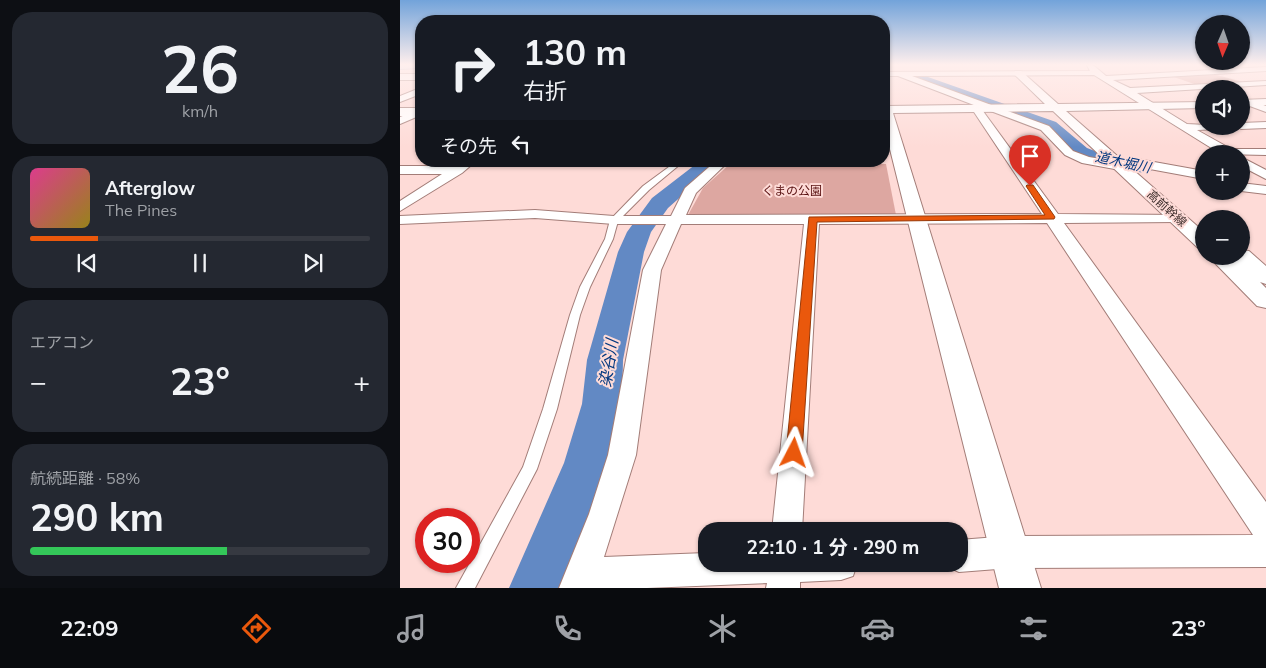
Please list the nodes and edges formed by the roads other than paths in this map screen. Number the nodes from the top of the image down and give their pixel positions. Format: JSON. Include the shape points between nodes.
{"nodes":[{"id":1,"x":414,"y":92,"type":"edge"},
{"id":2,"x":947,"y":92,"type":"edge"},
{"id":3,"x":967,"y":92,"type":"edge"},
{"id":4,"x":1045,"y":92,"type":"edge"},
{"id":5,"x":1131,"y":92,"type":"edge"},
{"id":6,"x":400,"y":99,"type":"edge"},
{"id":7,"x":1266,"y":102,"type":"edge"},
{"id":8,"x":1250,"y":103,"type":"edge"},
{"id":9,"x":1250,"y":104,"type":"edge"},
{"id":10,"x":1195,"y":105,"type":"edge"},
{"id":11,"x":1151,"y":106,"type":"junction"},
{"id":12,"x":1062,"y":108,"type":"junction"},
{"id":13,"x":990,"y":109,"type":"junction"},
{"id":14,"x":1012,"y":109,"type":"junction"},
{"id":15,"x":1266,"y":109,"type":"edge"},
{"id":16,"x":400,"y":112,"type":"edge"},
{"id":17,"x":415,"y":112,"type":"edge"},
{"id":18,"x":415,"y":115,"type":"edge"},
{"id":19,"x":890,"y":115,"type":"edge"},
{"id":20,"x":400,"y":121,"type":"edge"},
{"id":21,"x":1266,"y":125,"type":"edge"},
{"id":22,"x":1250,"y":126,"type":"edge"},
{"id":23,"x":1184,"y":127,"type":"junction"},
{"id":24,"x":1195,"y":127,"type":"edge"},
{"id":25,"x":890,"y":129,"type":"edge"},
{"id":26,"x":1215,"y":145,"type":"edge"},
{"id":27,"x":1250,"y":152,"type":"edge"},
{"id":28,"x":1266,"y":152,"type":"edge"},
{"id":29,"x":1126,"y":164,"type":"junction"},
{"id":30,"x":1250,"y":166,"type":"edge"},
{"id":31,"x":462,"y":167,"type":"edge"},
{"id":32,"x":673,"y":167,"type":"edge"},
{"id":33,"x":716,"y":167,"type":"edge"},
{"id":34,"x":400,"y":170,"type":"edge"},
{"id":35,"x":458,"y":170,"type":"junction"},
{"id":36,"x":1144,"y":172,"type":"junction"},
{"id":37,"x":1195,"y":174,"type":"edge"},
{"id":38,"x":1266,"y":175,"type":"edge"},
{"id":39,"x":1195,"y":180,"type":"edge"},
{"id":40,"x":1250,"y":180,"type":"edge"},
{"id":41,"x":1266,"y":181,"type":"edge"},
{"id":42,"x":1250,"y":188,"type":"edge"},
{"id":43,"x":1266,"y":190,"type":"edge"},
{"id":44,"x":400,"y":207,"type":"edge"},
{"id":45,"x":1195,"y":216,"type":"edge"},
{"id":46,"x":1051,"y":217,"type":"junction"},
{"id":47,"x":916,"y":218,"type":"junction"},
{"id":48,"x":1177,"y":218,"type":"junction"},
{"id":49,"x":812,"y":219,"type":"junction"},
{"id":50,"x":400,"y":220,"type":"edge"},
{"id":51,"x":616,"y":220,"type":"junction"},
{"id":52,"x":672,"y":220,"type":"junction"},
{"id":53,"x":1195,"y":235,"type":"edge"},
{"id":54,"x":1250,"y":264,"type":"edge"},
{"id":55,"x":1228,"y":265,"type":"edge"},
{"id":56,"x":1265,"y":276,"type":"edge"},
{"id":57,"x":1266,"y":300,"type":"edge"},
{"id":58,"x":789,"y":522,"type":"edge"},
{"id":59,"x":1266,"y":528,"type":"edge"},
{"id":60,"x":1266,"y":550,"type":"edge"},
{"id":61,"x":1010,"y":552,"type":"junction"},
{"id":62,"x":968,"y":555,"type":"edge"},
{"id":63,"x":784,"y":573,"type":"edge"},
{"id":64,"x":579,"y":581,"type":"edge"},
{"id":65,"x":465,"y":588,"type":"edge"},
{"id":66,"x":1020,"y":588,"type":"edge"}],
"edges":[{"from":1,"to":6,"type":"street"},
{"from":2,"to":13,"type":"street"},
{"from":3,"to":14,"type":"street"},
{"from":4,"to":12,"type":"street","name":"高前幹線"},
{"from":5,"to":11,"type":"street"},
{"from":7,"to":8,"type":"street"},
{"from":9,"to":15,"type":"street"},
{"from":10,"to":11,"type":"street"},
{"from":11,"to":12,"type":"street"},
{"from":11,"to":23,"type":"street"},
{"from":12,"to":14,"type":"street"},
{"from":12,"to":29,"type":"street","name":"高前幹線"},
{"from":13,"to":14,"type":"street"},
{"from":13,"to":19,"type":"street"},
{"from":13,"to":29,"type":"street","via":[[1045,128],[1069,154],[1086,160]]},
{"from":13,"to":46,"type":"street"},
{"from":16,"to":17,"type":"street"},
{"from":18,"to":20,"type":"street"},
{"from":21,"to":22,"type":"street"},
{"from":23,"to":24,"type":"street"},
{"from":23,"to":26,"type":"street"},
{"from":25,"to":47,"type":"street"},
{"from":27,"to":28,"type":"street"},
{"from":29,"to":36,"type":"street","name":"高前幹線"},
{"from":29,"to":37,"type":"street"},
{"from":29,"to":48,"type":"street","name":"高前幹線"},
{"from":30,"to":38,"type":"street"},
{"from":31,"to":35,"type":"street"},
{"from":32,"to":51,"type":"lane","via":[[646,188]]},
{"from":33,"to":52,"type":"street","via":[[690,191]]},
{"from":34,"to":35,"type":"street"},
{"from":35,"to":44,"type":"street"},
{"from":36,"to":39,"type":"street"},
{"from":36,"to":45,"type":"street","name":"高前幹線"},
{"from":40,"to":41,"type":"street"},
{"from":42,"to":43,"type":"street"},
{"from":46,"to":47,"type":"street"},
{"from":46,"to":48,"type":"street"},
{"from":46,"to":59,"type":"street"},
{"from":47,"to":49,"type":"street"},
{"from":47,"to":61,"type":"street"},
{"from":48,"to":53,"type":"street","name":"高前幹線"},
{"from":49,"to":52,"type":"street"},
{"from":49,"to":58,"type":"street"},
{"from":50,"to":51,"type":"street","via":[[535,214]]},
{"from":51,"to":52,"type":"street"},
{"from":51,"to":65,"type":"lane","via":[[575,315],[530,469]]},
{"from":52,"to":64,"type":"street","via":[[652,270],[622,455]]},
{"from":54,"to":56,"type":"street"},
{"from":55,"to":57,"type":"street"},
{"from":60,"to":61,"type":"street"},
{"from":61,"to":62,"type":"street"},
{"from":61,"to":66,"type":"street"},
{"from":63,"to":64,"type":"street"}]}
